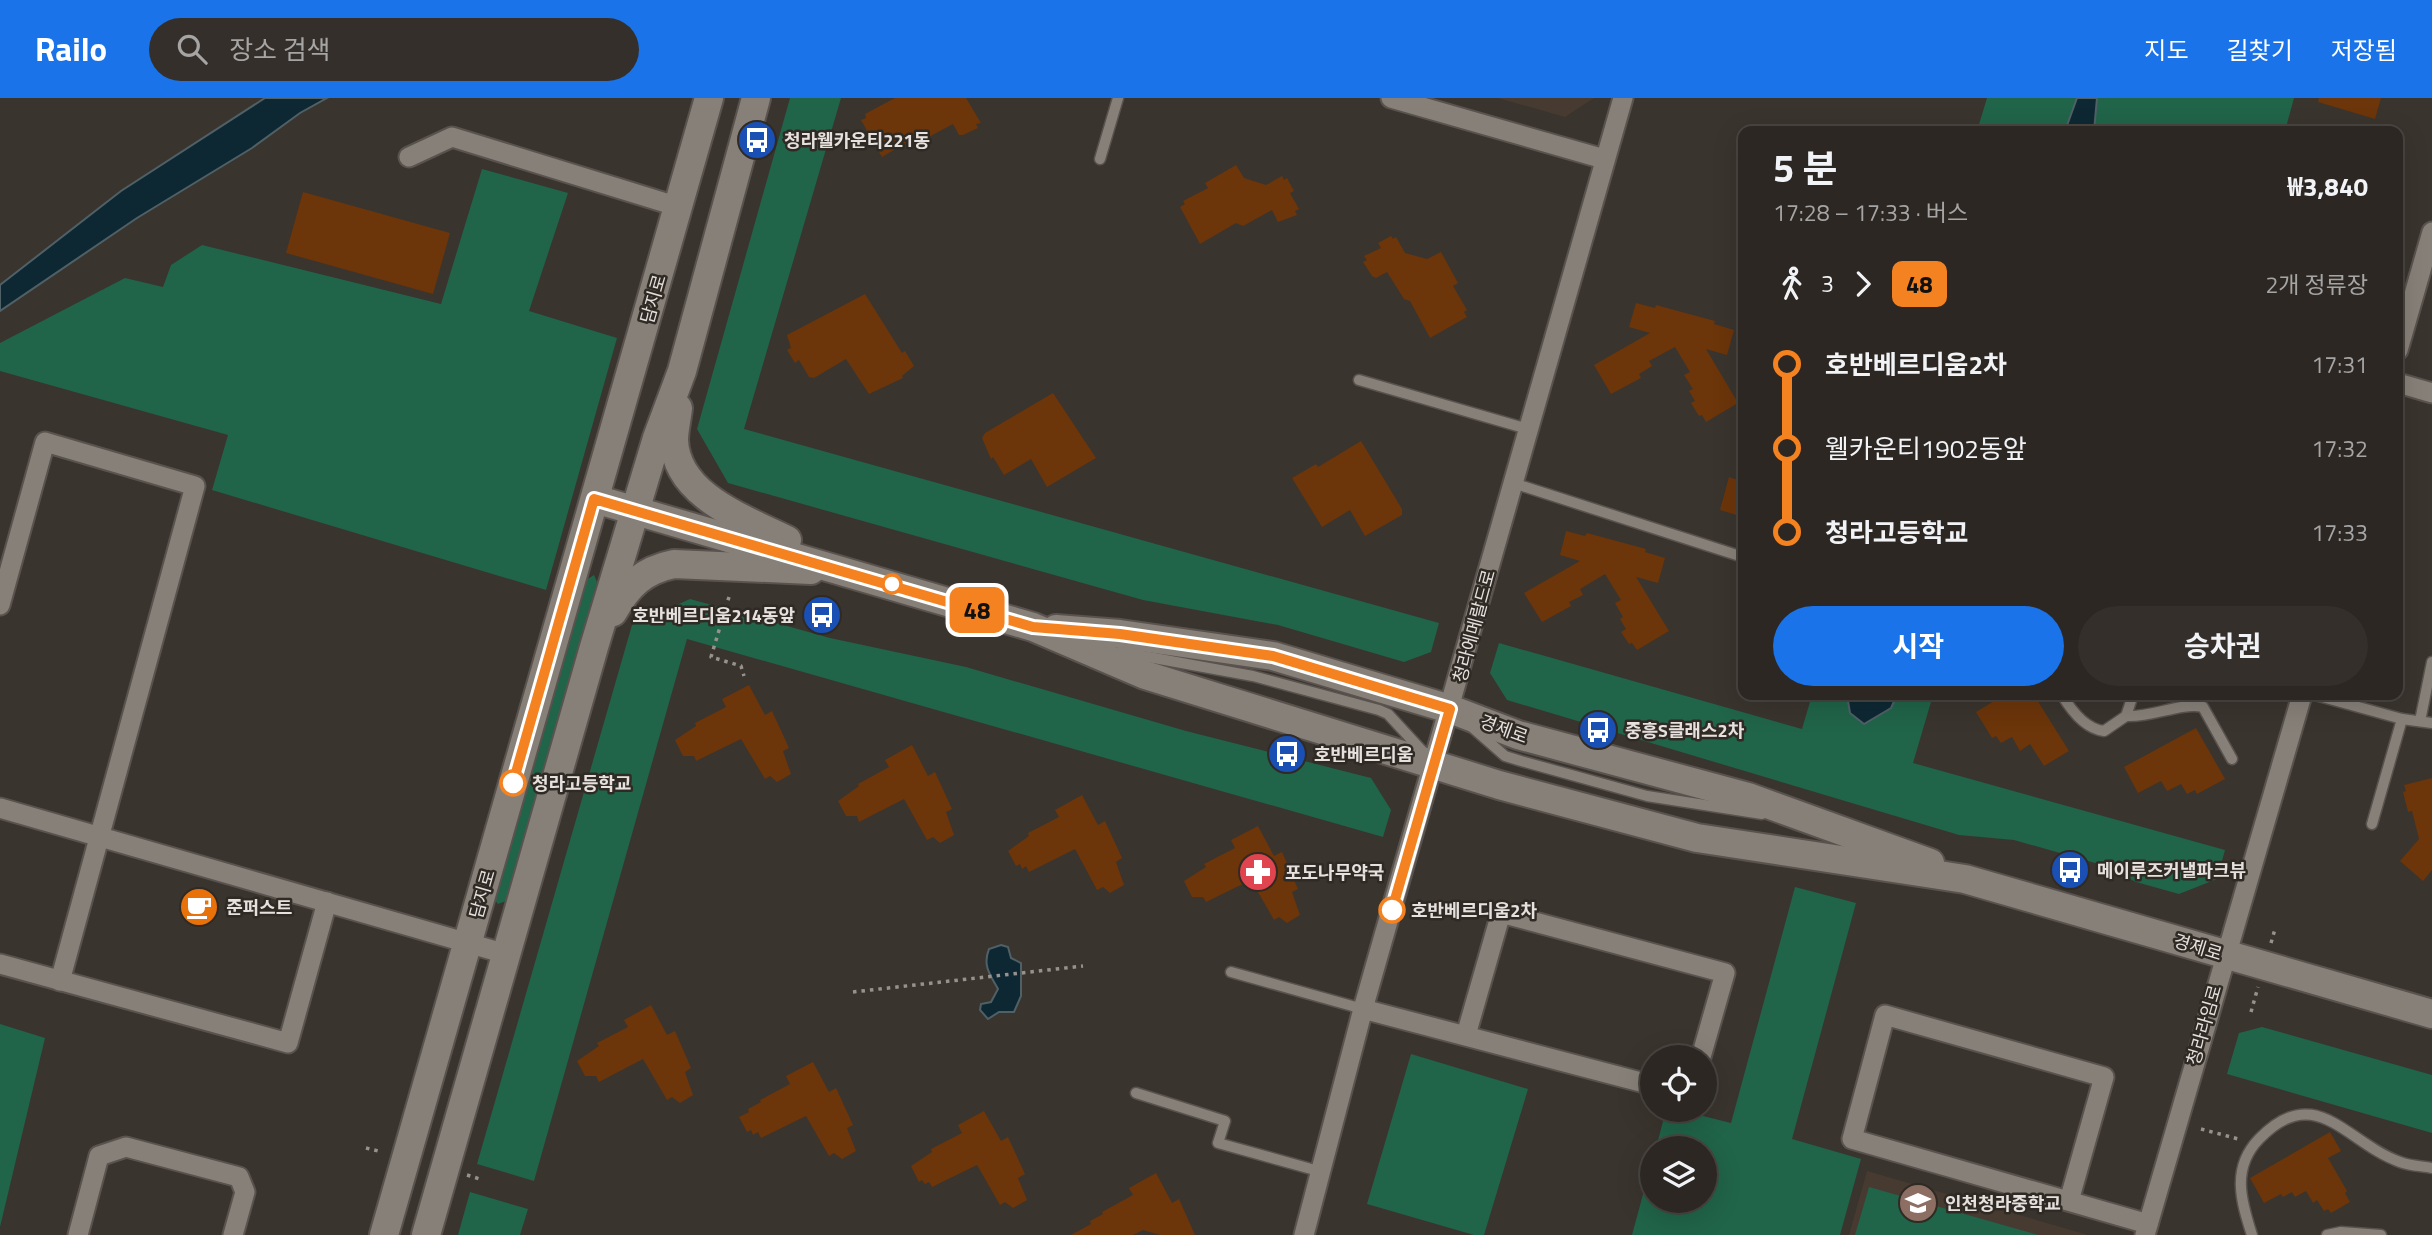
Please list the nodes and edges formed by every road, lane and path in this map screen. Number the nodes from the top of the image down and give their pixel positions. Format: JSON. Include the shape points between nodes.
{"nodes":[{"id":1,"x":709,"y":98,"type":"edge"},
{"id":2,"x":756,"y":98,"type":"edge"},
{"id":3,"x":1118,"y":98,"type":"edge"},
{"id":4,"x":1391,"y":98,"type":"edge"},
{"id":5,"x":1623,"y":98,"type":"edge"},
{"id":6,"x":1433,"y":104,"type":"edge"},
{"id":7,"x":409,"y":157,"type":"dead end"},
{"id":8,"x":1101,"y":159,"type":"dead end"},
{"id":9,"x":1604,"y":159,"type":"junction"},
{"id":10,"x":679,"y":207,"type":"junction"},
{"id":11,"x":2432,"y":232,"type":"edge"},
{"id":12,"x":2403,"y":333,"type":"edge"},
{"id":13,"x":682,"y":371,"type":"junction"},
{"id":14,"x":1359,"y":380,"type":"dead end"},
{"id":15,"x":2403,"y":384,"type":"edge"},
{"id":16,"x":2432,"y":393,"type":"edge"},
{"id":17,"x":1528,"y":429,"type":"junction"},
{"id":18,"x":1513,"y":483,"type":"junction"},
{"id":19,"x":594,"y":499,"type":"junction"},
{"id":20,"x":637,"y":510,"type":"junction"},
{"id":21,"x":1738,"y":555,"type":"edge"},
{"id":22,"x":849,"y":570,"type":"junction"},
{"id":23,"x":729,"y":597,"type":"dead end"},
{"id":24,"x":0,"y":605,"type":"edge"},
{"id":25,"x":1033,"y":627,"type":"junction"},
{"id":26,"x":594,"y":647,"type":"junction"},
{"id":27,"x":2432,"y":662,"type":"edge"},
{"id":28,"x":744,"y":676,"type":"dead end"},
{"id":29,"x":2066,"y":700,"type":"edge"},
{"id":30,"x":2131,"y":700,"type":"edge"},
{"id":31,"x":2300,"y":700,"type":"edge"},
{"id":32,"x":2333,"y":700,"type":"edge"},
{"id":33,"x":1450,"y":709,"type":"junction"},
{"id":34,"x":2126,"y":716,"type":"junction"},
{"id":35,"x":2402,"y":719,"type":"junction"},
{"id":36,"x":2420,"y":721,"type":"junction"},
{"id":37,"x":2432,"y":723,"type":"edge"},
{"id":38,"x":2232,"y":760,"type":"dead end"},
{"id":39,"x":1435,"y":764,"type":"junction"},
{"id":40,"x":0,"y":808,"type":"edge"},
{"id":41,"x":2372,"y":824,"type":"dead end"},
{"id":42,"x":98,"y":836,"type":"junction"},
{"id":43,"x":1965,"y":879,"type":"junction"},
{"id":44,"x":327,"y":902,"type":"junction"},
{"id":45,"x":468,"y":943,"type":"junction"},
{"id":46,"x":506,"y":954,"type":"junction"},
{"id":47,"x":2224,"y":955,"type":"junction"},
{"id":48,"x":0,"y":964,"type":"edge"},
{"id":49,"x":1083,"y":965,"type":"dead end"},
{"id":50,"x":1231,"y":972,"type":"dead end"},
{"id":51,"x":60,"y":981,"type":"junction"},
{"id":52,"x":853,"y":992,"type":"dead end"},
{"id":53,"x":1363,"y":1009,"type":"junction"},
{"id":54,"x":2432,"y":1014,"type":"edge"},
{"id":55,"x":1466,"y":1035,"type":"junction"},
{"id":56,"x":1704,"y":1045,"type":"edge"},
{"id":57,"x":1640,"y":1082,"type":"edge"},
{"id":58,"x":1136,"y":1093,"type":"dead end"},
{"id":59,"x":2201,"y":1129,"type":"dead end"},
{"id":60,"x":2254,"y":1144,"type":"junction"},
{"id":61,"x":366,"y":1148,"type":"dead end"},
{"id":62,"x":382,"y":1152,"type":"dead end"},
{"id":63,"x":2432,"y":1168,"type":"edge"},
{"id":64,"x":1322,"y":1172,"type":"junction"},
{"id":65,"x":467,"y":1175,"type":"dead end"},
{"id":66,"x":483,"y":1180,"type":"dead end"},
{"id":67,"x":2069,"y":1201,"type":"junction"},
{"id":68,"x":2146,"y":1229,"type":"edge"},
{"id":69,"x":78,"y":1235,"type":"edge"},
{"id":70,"x":233,"y":1235,"type":"edge"},
{"id":71,"x":384,"y":1235,"type":"edge"},
{"id":72,"x":426,"y":1235,"type":"edge"},
{"id":73,"x":1304,"y":1235,"type":"edge"},
{"id":74,"x":2252,"y":1235,"type":"edge"},
{"id":75,"x":2327,"y":1235,"type":"edge"},
{"id":76,"x":2381,"y":1235,"type":"edge"}],
"edges":[{"from":1,"to":10,"type":"main road","name":"담지로"},
{"from":2,"to":13,"type":"main road"},
{"from":3,"to":8,"type":"lane"},
{"from":4,"to":6,"type":"street"},
{"from":5,"to":9,"type":"street","name":"청라에메랄드로"},
{"from":6,"to":9,"type":"street"},
{"from":7,"to":10,"type":"street","via":[[453,137]]},
{"from":9,"to":17,"type":"street","name":"청라에메랄드로"},
{"from":10,"to":19,"type":"main road","name":"담지로"},
{"from":11,"to":12,"type":"street"},
{"from":13,"to":20,"type":"main road"},
{"from":13,"to":22,"type":"main road","via":[[674,440],[679,461],[695,487],[747,520]]},
{"from":14,"to":17,"type":"lane"},
{"from":15,"to":16,"type":"street"},
{"from":17,"to":18,"type":"street","name":"청라에메랄드로"},
{"from":18,"to":21,"type":"lane"},
{"from":18,"to":33,"type":"street","name":"청라에메랄드로"},
{"from":19,"to":20,"type":"main road","name":"경제로"},
{"from":19,"to":45,"type":"main road","name":"담지로"},
{"from":20,"to":22,"type":"main road","name":"경제로"},
{"from":20,"to":26,"type":"main road"},
{"from":22,"to":25,"type":"main road","name":"경제로"},
{"from":22,"to":26,"type":"main road","via":[[674,564],[654,568],[629,585]]},
{"from":23,"to":28,"type":"path","via":[[710,657],[741,666]]},
{"from":24,"to":42,"type":"street","via":[[45,442],[195,486]]},
{"from":25,"to":33,"type":"main road","name":"경제로","via":[[1273,656]]},
{"from":25,"to":39,"type":"main road","name":"경제로","via":[[1145,675]]},
{"from":26,"to":46,"type":"main road"},
{"from":27,"to":36,"type":"lane"},
{"from":29,"to":34,"type":"lane","via":[[2095,730],[2104,732]]},
{"from":30,"to":34,"type":"lane"},
{"from":31,"to":47,"type":"street","name":"청라라임로"},
{"from":32,"to":35,"type":"lane"},
{"from":33,"to":39,"type":"street","name":"청라에메랄드로"},
{"from":33,"to":43,"type":"main road","name":"경제로","via":[[1518,735],[1748,797],[1902,851]]},
{"from":34,"to":38,"type":"lane","via":[[2145,717],[2193,705],[2203,708]]},
{"from":35,"to":36,"type":"lane"},
{"from":35,"to":41,"type":"lane"},
{"from":36,"to":37,"type":"lane"},
{"from":39,"to":43,"type":"main road","name":"경제로","via":[[1697,838]]},
{"from":39,"to":53,"type":"street","name":"청라에메랄드로"},
{"from":40,"to":42,"type":"street"},
{"from":42,"to":44,"type":"street"},
{"from":42,"to":51,"type":"street"},
{"from":43,"to":47,"type":"main road","name":"경제로"},
{"from":44,"to":45,"type":"street"},
{"from":44,"to":51,"type":"street","via":[[288,1043]]},
{"from":45,"to":46,"type":"street"},
{"from":45,"to":71,"type":"main road","name":"담지로"},
{"from":46,"to":72,"type":"main road"},
{"from":47,"to":54,"type":"main road","name":"경제로"},
{"from":47,"to":68,"type":"street","name":"청라라임로"},
{"from":48,"to":51,"type":"street"},
{"from":49,"to":52,"type":"path"},
{"from":50,"to":53,"type":"lane"},
{"from":53,"to":55,"type":"street"},
{"from":53,"to":64,"type":"street","name":"청라에메랄드로"},
{"from":55,"to":56,"type":"street","via":[[1501,913],[1725,973]]},
{"from":55,"to":57,"type":"street"},
{"from":58,"to":64,"type":"lane","via":[[1225,1121],[1218,1143]]},
{"from":59,"to":60,"type":"path"},
{"from":60,"to":63,"type":"lane","via":[[2268,1129],[2291,1116],[2312,1114],[2328,1118],[2400,1163]]},
{"from":60,"to":74,"type":"lane","via":[[2239,1176]]},
{"from":61,"to":62,"type":"path"},
{"from":64,"to":73,"type":"street","name":"청라에메랄드로"},
{"from":65,"to":66,"type":"path"},
{"from":67,"to":67,"type":"street","via":[[1852,1139],[1885,1016],[2104,1077]]},
{"from":67,"to":68,"type":"street"},
{"from":69,"to":70,"type":"street","via":[[99,1156],[126,1147],[239,1177],[245,1192]]},
{"from":75,"to":76,"type":"lane"}]}
